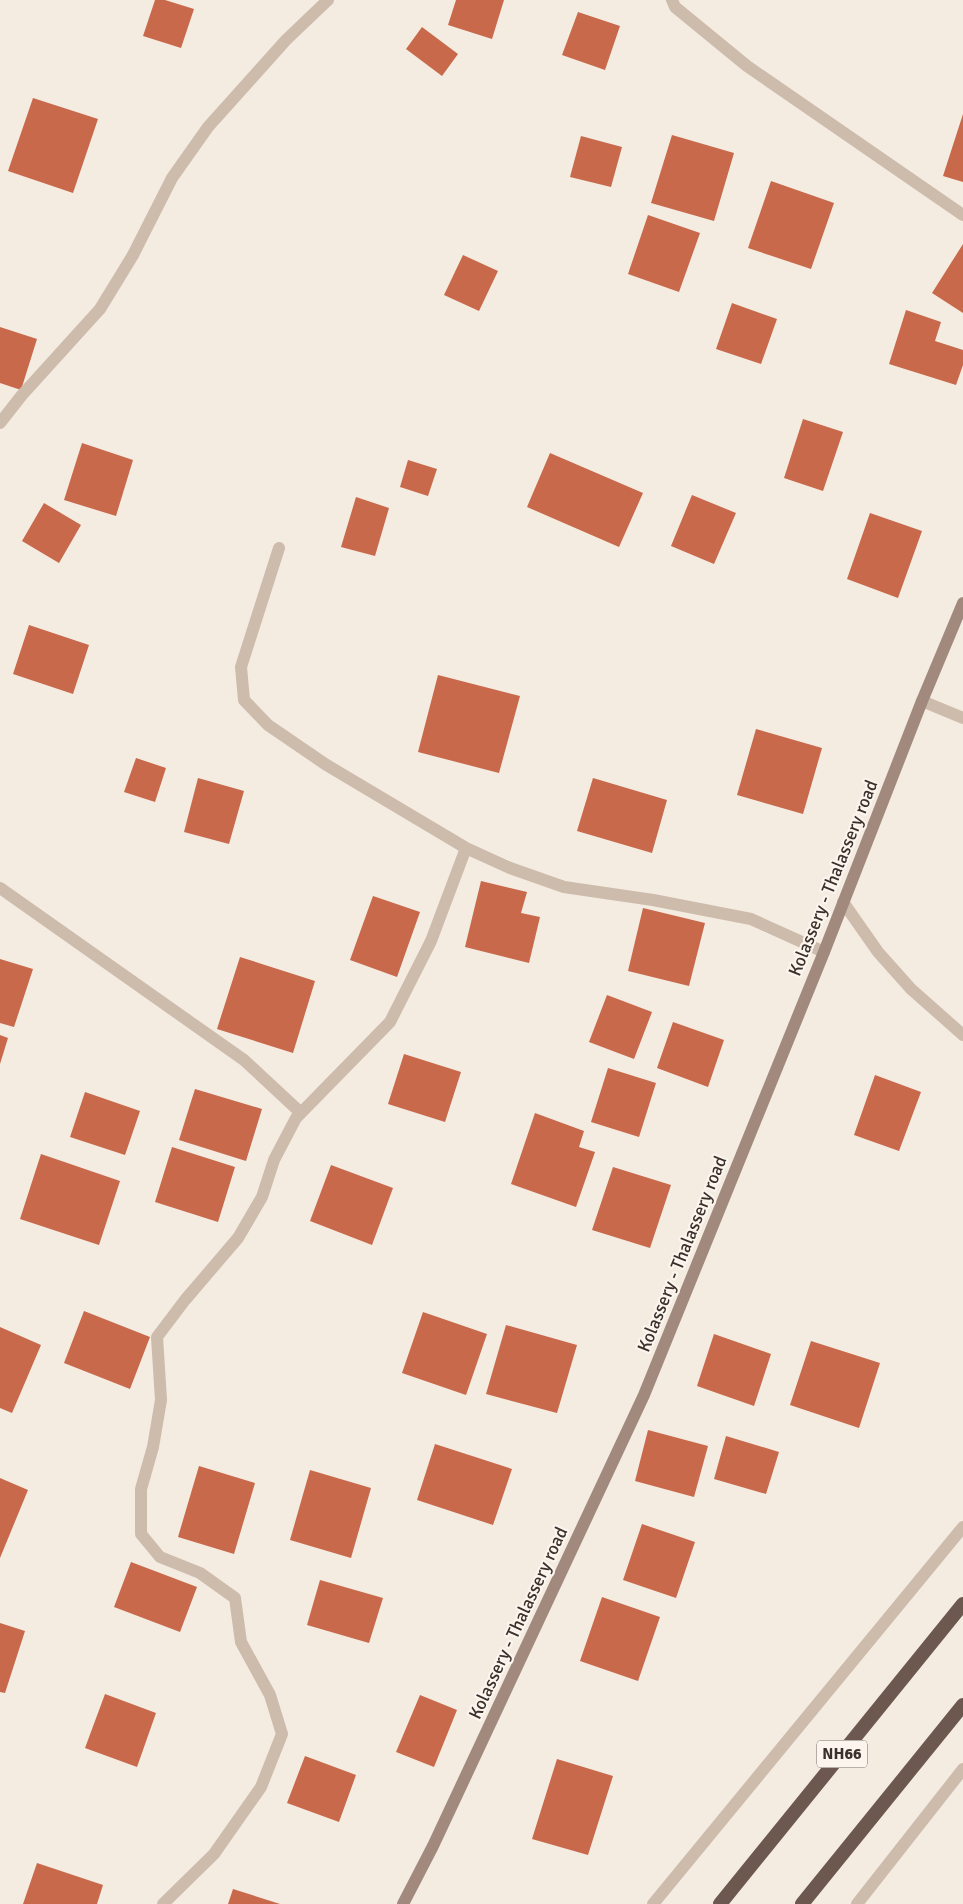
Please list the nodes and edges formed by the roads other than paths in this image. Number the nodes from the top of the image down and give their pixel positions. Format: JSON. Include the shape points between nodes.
{"nodes":[{"id":1,"x":328,"y":0,"type":"edge"},
{"id":2,"x":672,"y":0,"type":"edge"},
{"id":3,"x":963,"y":215,"type":"edge"},
{"id":4,"x":0,"y":423,"type":"edge"},
{"id":5,"x":280,"y":548,"type":"dead end"},
{"id":6,"x":963,"y":603,"type":"edge"},
{"id":7,"x":922,"y":701,"type":"junction"},
{"id":8,"x":963,"y":718,"type":"edge"},
{"id":9,"x":466,"y":848,"type":"junction"},
{"id":10,"x":0,"y":888,"type":"edge"},
{"id":11,"x":843,"y":902,"type":"junction"},
{"id":12,"x":824,"y":952,"type":"junction"},
{"id":13,"x":963,"y":1035,"type":"edge"},
{"id":14,"x":301,"y":1113,"type":"junction"},
{"id":15,"x":963,"y":1527,"type":"edge"},
{"id":16,"x":963,"y":1604,"type":"edge"},
{"id":17,"x":963,"y":1705,"type":"edge"},
{"id":18,"x":963,"y":1769,"type":"edge"},
{"id":19,"x":163,"y":1904,"type":"edge"},
{"id":20,"x":403,"y":1904,"type":"edge"},
{"id":21,"x":654,"y":1904,"type":"edge"},
{"id":22,"x":720,"y":1904,"type":"edge"},
{"id":23,"x":802,"y":1904,"type":"edge"},
{"id":24,"x":857,"y":1904,"type":"edge"}],
"edges":[{"from":1,"to":4,"type":"street","via":[[286,40],[208,127],[172,178],[100,309]]},
{"from":2,"to":3,"type":"street","via":[[675,7],[747,66]]},
{"from":5,"to":9,"type":"street","via":[[241,667],[244,700],[268,725],[325,764]]},
{"from":6,"to":7,"type":"main road","name":"Kolassery - Thalassery road"},
{"from":7,"to":8,"type":"street"},
{"from":7,"to":11,"type":"main road","name":"Kolassery - Thalassery road"},
{"from":9,"to":12,"type":"street","via":[[564,887],[751,919]]},
{"from":9,"to":14,"type":"street","via":[[431,941],[390,1022]]},
{"from":10,"to":14,"type":"street","via":[[244,1060]]},
{"from":11,"to":12,"type":"main road","name":"Kolassery - Thalassery road"},
{"from":11,"to":13,"type":"street","via":[[878,952],[911,989]]},
{"from":12,"to":20,"type":"main road","name":"Kolassery - Thalassery road","via":[[644,1395]]},
{"from":14,"to":19,"type":"street","via":[[274,1160],[262,1197],[238,1238],[157,1337],[161,1400],[141,1489],[141,1534],[160,1557],[200,1573],[235,1598],[240,1642],[270,1695],[282,1734],[261,1787],[214,1854]]},
{"from":15,"to":21,"type":"street"},
{"from":16,"to":22,"type":"highway","number":"NH66"},
{"from":17,"to":23,"type":"highway"},
{"from":18,"to":24,"type":"street"}]}
